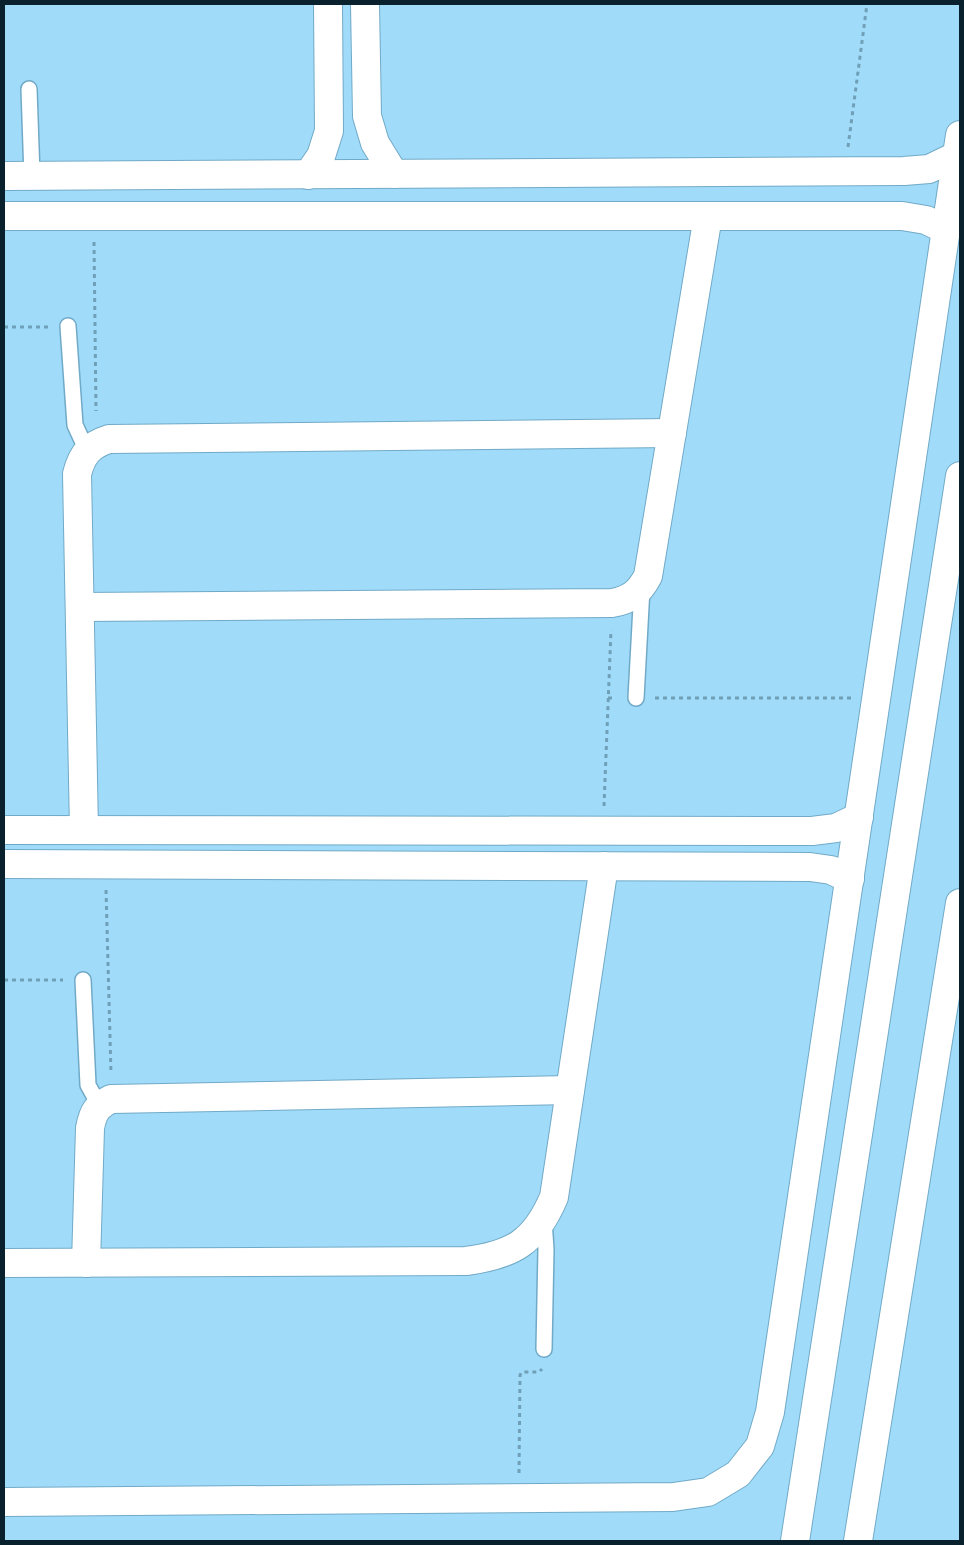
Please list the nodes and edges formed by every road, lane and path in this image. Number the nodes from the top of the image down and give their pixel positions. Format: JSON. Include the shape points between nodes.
{"nodes":[{"id":1,"x":328,"y":4,"type":"edge"},
{"id":2,"x":365,"y":4,"type":"edge"},
{"id":3,"x":867,"y":4,"type":"edge"},
{"id":4,"x":29,"y":89,"type":"dead end"},
{"id":5,"x":959,"y":145,"type":"edge"},
{"id":6,"x":844,"y":172,"type":"junction"},
{"id":7,"x":394,"y":174,"type":"junction"},
{"id":8,"x":308,"y":175,"type":"junction"},
{"id":9,"x":4,"y":176,"type":"edge"},
{"id":10,"x":32,"y":176,"type":"junction"},
{"id":11,"x":4,"y":216,"type":"edge"},
{"id":12,"x":94,"y":216,"type":"junction"},
{"id":13,"x":708,"y":216,"type":"junction"},
{"id":14,"x":947,"y":230,"type":"junction"},
{"id":15,"x":68,"y":326,"type":"dead end"},
{"id":16,"x":672,"y":433,"type":"junction"},
{"id":17,"x":92,"y":447,"type":"junction"},
{"id":18,"x":960,"y":476,"type":"edge"},
{"id":19,"x":642,"y":588,"type":"junction"},
{"id":20,"x":612,"y":603,"type":"junction"},
{"id":21,"x":80,"y":608,"type":"junction"},
{"id":22,"x":608,"y":698,"type":"junction"},
{"id":23,"x":636,"y":698,"type":"junction"},
{"id":24,"x":877,"y":698,"type":"junction"},
{"id":25,"x":859,"y":817,"type":"junction"},
{"id":26,"x":4,"y":830,"type":"edge"},
{"id":27,"x":84,"y":830,"type":"junction"},
{"id":28,"x":603,"y":831,"type":"junction"},
{"id":29,"x":4,"y":864,"type":"edge"},
{"id":30,"x":106,"y":865,"type":"junction"},
{"id":31,"x":604,"y":866,"type":"junction"},
{"id":32,"x":850,"y":879,"type":"junction"},
{"id":33,"x":960,"y":903,"type":"edge"},
{"id":34,"x":4,"y":980,"type":"edge"},
{"id":35,"x":82,"y":980,"type":"junction"},
{"id":36,"x":109,"y":980,"type":"junction"},
{"id":37,"x":570,"y":1090,"type":"junction"},
{"id":38,"x":105,"y":1102,"type":"junction"},
{"id":39,"x":544,"y":1221,"type":"junction"},
{"id":40,"x":4,"y":1263,"type":"edge"},
{"id":41,"x":86,"y":1263,"type":"junction"},
{"id":42,"x":544,"y":1349,"type":"joint"},
{"id":43,"x":519,"y":1498,"type":"junction"},
{"id":44,"x":4,"y":1502,"type":"edge"},
{"id":45,"x":795,"y":1541,"type":"edge"},
{"id":46,"x":858,"y":1541,"type":"edge"}],
"edges":[{"from":1,"to":8,"type":"street","via":[[329,131],[320,156]]},
{"from":2,"to":7,"type":"street","via":[[369,123],[375,143]]},
{"from":3,"to":6,"type":"path"},
{"from":4,"to":10,"type":"lane"},
{"from":5,"to":6,"type":"street","via":[[940,164],[916,171]]},
{"from":5,"to":14,"type":"street"},
{"from":6,"to":7,"type":"street"},
{"from":7,"to":8,"type":"street"},
{"from":8,"to":10,"type":"street"},
{"from":9,"to":10,"type":"street"},
{"from":11,"to":12,"type":"street"},
{"from":12,"to":13,"type":"street"},
{"from":12,"to":17,"type":"path"},
{"from":13,"to":14,"type":"street","via":[[902,216],[926,220]]},
{"from":13,"to":16,"type":"street"},
{"from":14,"to":24,"type":"street"},
{"from":15,"to":17,"type":"lane","via":[[75,425]]},
{"from":16,"to":17,"type":"street","via":[[109,439]]},
{"from":16,"to":19,"type":"street","via":[[648,576]]},
{"from":17,"to":21,"type":"street","via":[[80,462],[77,474]]},
{"from":18,"to":45,"type":"street"},
{"from":19,"to":20,"type":"street","via":[[634,596]]},
{"from":19,"to":23,"type":"lane"},
{"from":20,"to":21,"type":"street"},
{"from":20,"to":22,"type":"path"},
{"from":21,"to":27,"type":"street"},
{"from":22,"to":23,"type":"path"},
{"from":22,"to":28,"type":"path"},
{"from":23,"to":24,"type":"path"},
{"from":24,"to":25,"type":"street"},
{"from":25,"to":28,"type":"street","via":[[836,828],[812,831]]},
{"from":25,"to":32,"type":"street"},
{"from":26,"to":27,"type":"street"},
{"from":27,"to":28,"type":"street"},
{"from":29,"to":30,"type":"street"},
{"from":30,"to":31,"type":"street"},
{"from":30,"to":36,"type":"path"},
{"from":31,"to":32,"type":"street","via":[[810,867],[831,870]]},
{"from":31,"to":37,"type":"street"},
{"from":32,"to":43,"type":"street","via":[[770,1412],[760,1446],[738,1474],[708,1492],[674,1497]]},
{"from":33,"to":46,"type":"street"},
{"from":34,"to":35,"type":"path"},
{"from":35,"to":36,"type":"path"},
{"from":35,"to":38,"type":"lane","via":[[88,1084]]},
{"from":36,"to":38,"type":"path"},
{"from":37,"to":38,"type":"street"},
{"from":37,"to":39,"type":"street","via":[[554,1197]]},
{"from":38,"to":41,"type":"street","via":[[93,1114],[90,1128]]},
{"from":39,"to":41,"type":"street","via":[[527,1239],[508,1252],[466,1261]]},
{"from":39,"to":42,"type":"lane"},
{"from":40,"to":41,"type":"street"},
{"from":42,"to":43,"type":"path","via":[[541,1372],[522,1372],[520,1375]]},
{"from":43,"to":44,"type":"street"}]}
